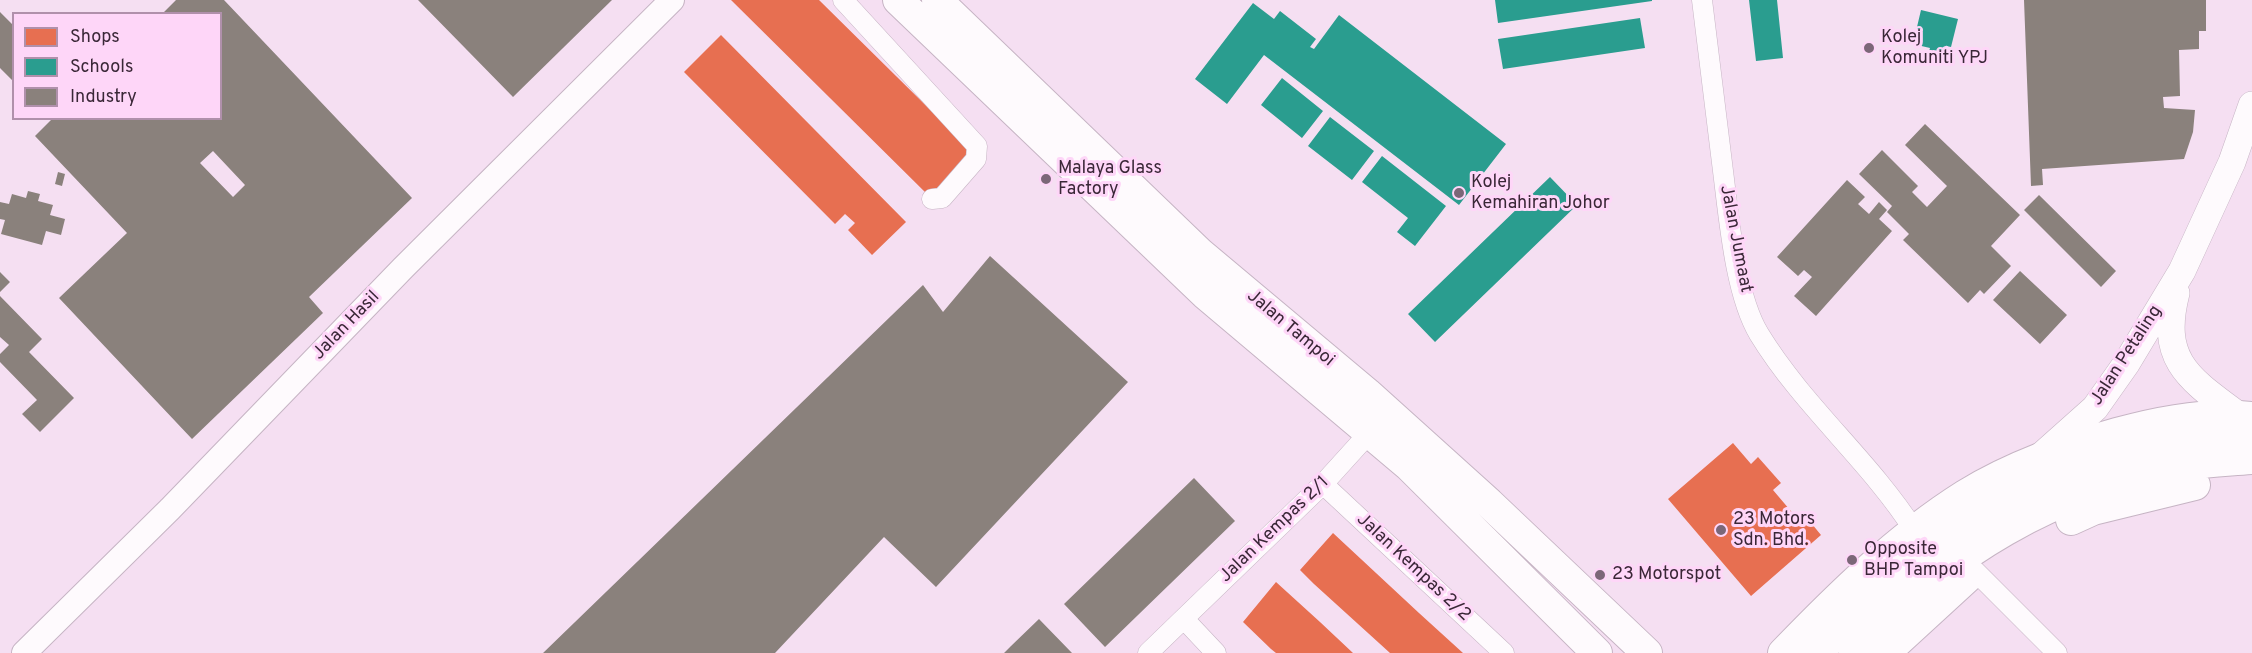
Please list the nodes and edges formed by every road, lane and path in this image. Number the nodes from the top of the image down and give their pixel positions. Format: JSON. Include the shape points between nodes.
{"nodes":[{"id":1,"x":672,"y":0,"type":"edge"},
{"id":2,"x":843,"y":0,"type":"edge"},
{"id":3,"x":898,"y":0,"type":"edge"},
{"id":4,"x":937,"y":0,"type":"edge"},
{"id":5,"x":1702,"y":0,"type":"edge"},
{"id":6,"x":2252,"y":105,"type":"edge"},
{"id":7,"x":932,"y":200,"type":"dead end"},
{"id":8,"x":2182,"y":271,"type":"junction"},
{"id":9,"x":1367,"y":393,"type":"junction"},
{"id":10,"x":2247,"y":423,"type":"edge"},
{"id":11,"x":1371,"y":431,"type":"junction"},
{"id":12,"x":2038,"y":458,"type":"junction"},
{"id":13,"x":2252,"y":459,"type":"edge"},
{"id":14,"x":2252,"y":478,"type":"edge"},
{"id":15,"x":1323,"y":484,"type":"junction"},
{"id":16,"x":1945,"y":553,"type":"junction"},
{"id":17,"x":1551,"y":561,"type":"junction"},
{"id":18,"x":1184,"y":619,"type":"junction"},
{"id":19,"x":1592,"y":648,"type":"edge"},
{"id":20,"x":24,"y":653,"type":"edge"},
{"id":21,"x":1148,"y":653,"type":"edge"},
{"id":22,"x":1216,"y":653,"type":"edge"},
{"id":23,"x":1504,"y":653,"type":"edge"},
{"id":24,"x":1647,"y":653,"type":"edge"},
{"id":25,"x":1666,"y":653,"type":"edge"},
{"id":26,"x":1783,"y":653,"type":"edge"},
{"id":27,"x":1817,"y":653,"type":"edge"},
{"id":28,"x":1854,"y":653,"type":"edge"},
{"id":29,"x":1885,"y":653,"type":"edge"},
{"id":30,"x":2057,"y":653,"type":"edge"}],
"edges":[{"from":1,"to":20,"type":"street","name":"Jalan Hasil"},
{"from":2,"to":7,"type":"street","via":[[977,146],[976,159],[942,198]]},
{"from":3,"to":11,"type":"main road","name":"Jalan Tampoi","via":[[1205,294]]},
{"from":4,"to":9,"type":"main road","name":"Jalan Tampoi","via":[[1200,253]]},
{"from":5,"to":16,"type":"street","name":"Jalan Jumaat","via":[[1730,228],[1740,282],[1758,332],[1794,386],[1899,507]]},
{"from":6,"to":8,"type":"main road","name":"Jalan Petaling","via":[[2232,162]]},
{"from":8,"to":10,"type":"main road","name":"Jalan Petaling","via":[[2170,319],[2171,340],[2185,372]]},
{"from":8,"to":12,"type":"main road","name":"Jalan Petaling","via":[[2095,408]]},
{"from":9,"to":11,"type":"street","via":[[1372,411]]},
{"from":9,"to":17,"type":"main road","name":"Jalan Tampoi"},
{"from":10,"to":12,"type":"main road","via":[[2145,425]]},
{"from":10,"to":16,"type":"main road","via":[[2057,476],[1982,515]]},
{"from":11,"to":15,"type":"street","name":"Jalan Kempas 2/1"},
{"from":11,"to":19,"type":"main road","name":"Jalan Tampoi"},
{"from":12,"to":16,"type":"main road","via":[[1967,494]]},
{"from":13,"to":16,"type":"main road","via":[[2190,465],[2111,483]]},
{"from":14,"to":16,"type":"main road","via":[[2186,486],[2093,510],[2032,537]]},
{"from":15,"to":18,"type":"street","name":"Jalan Kempas 2/1"},
{"from":15,"to":23,"type":"street","name":"Jalan Kempas 2/2"},
{"from":16,"to":26,"type":"main road","via":[[1833,602]]},
{"from":16,"to":27,"type":"main road","via":[[1859,611]]},
{"from":16,"to":28,"type":"main road"},
{"from":16,"to":29,"type":"main road"},
{"from":16,"to":30,"type":"street","name":"Jalan Jumaat"},
{"from":17,"to":24,"type":"main road","name":"Jalan Tampoi"},
{"from":17,"to":25,"type":"main road","via":[[1606,599]]},
{"from":18,"to":21,"type":"street","name":"Jalan Kempas 2/1"},
{"from":18,"to":22,"type":"street"}]}
